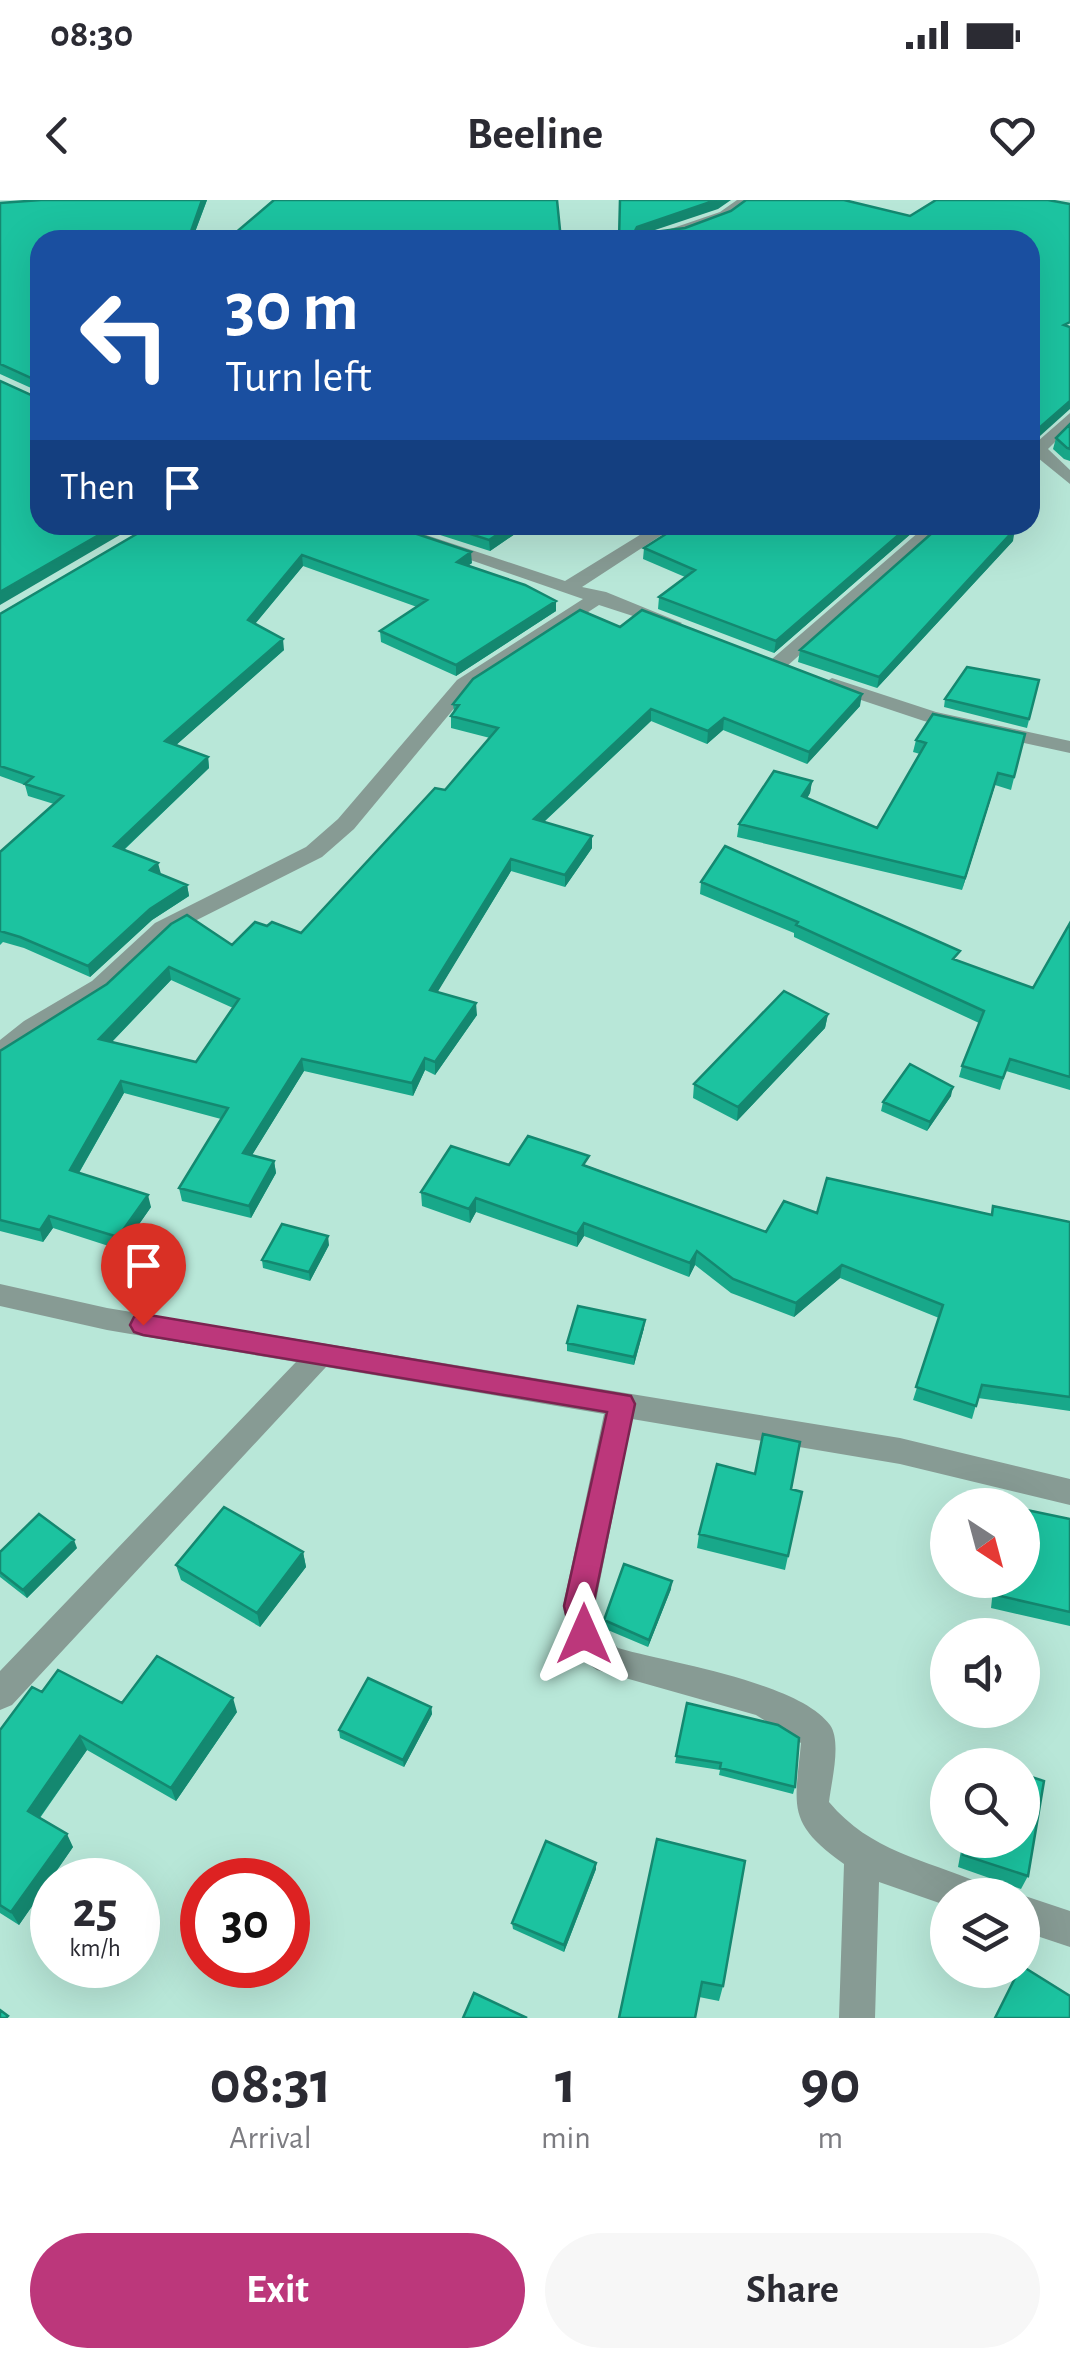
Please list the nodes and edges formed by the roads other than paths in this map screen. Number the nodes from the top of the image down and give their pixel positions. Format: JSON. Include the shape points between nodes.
{"nodes":[{"id":1,"x":746,"y":200,"type":"edge"},
{"id":2,"x":687,"y":225,"type":"junction"},
{"id":3,"x":673,"y":230,"type":"edge"},
{"id":4,"x":694,"y":230,"type":"edge"},
{"id":5,"x":1070,"y":418,"type":"edge"},
{"id":6,"x":1040,"y":448,"type":"edge"},
{"id":7,"x":1040,"y":457,"type":"edge"},
{"id":8,"x":1070,"y":479,"type":"edge"},
{"id":9,"x":410,"y":535,"type":"edge"},
{"id":10,"x":652,"y":535,"type":"edge"},
{"id":11,"x":926,"y":535,"type":"edge"},
{"id":12,"x":570,"y":586,"type":"junction"},
{"id":13,"x":600,"y":596,"type":"junction"},
{"id":14,"x":698,"y":632,"type":"edge"},
{"id":15,"x":1070,"y":746,"type":"edge"},
{"id":16,"x":0,"y":1052,"type":"edge"},
{"id":17,"x":0,"y":1296,"type":"edge"},
{"id":18,"x":322,"y":1353,"type":"junction"},
{"id":19,"x":622,"y":1404,"type":"junction"},
{"id":20,"x":1070,"y":1492,"type":"edge"},
{"id":21,"x":0,"y":1694,"type":"edge"},
{"id":22,"x":862,"y":1858,"type":"junction"},
{"id":23,"x":930,"y":1882,"type":"edge"},
{"id":24,"x":1040,"y":1920,"type":"edge"},
{"id":25,"x":1070,"y":1929,"type":"edge"},
{"id":26,"x":857,"y":2018,"type":"edge"}],
"edges":[{"from":1,"to":2,"type":"street","via":[[725,215]]},
{"from":2,"to":3,"type":"street"},
{"from":2,"to":4,"type":"street"},
{"from":5,"to":6,"type":"street"},
{"from":7,"to":8,"type":"street"},
{"from":9,"to":12,"type":"street"},
{"from":10,"to":12,"type":"street"},
{"from":11,"to":15,"type":"street","via":[[788,666],[931,717]]},
{"from":12,"to":13,"type":"street"},
{"from":13,"to":14,"type":"street"},
{"from":13,"to":16,"type":"street","via":[[464,684],[346,824],[314,852],[163,928],[100,987]]},
{"from":17,"to":18,"type":"street"},
{"from":18,"to":19,"type":"street"},
{"from":18,"to":21,"type":"street"},
{"from":19,"to":20,"type":"street","via":[[900,1451]]},
{"from":19,"to":22,"type":"street","via":[[579,1606],[584,1634],[602,1656],[803,1720],[818,1736],[812,1808]]},
{"from":22,"to":23,"type":"street"},
{"from":22,"to":26,"type":"street"},
{"from":24,"to":25,"type":"street"}]}
